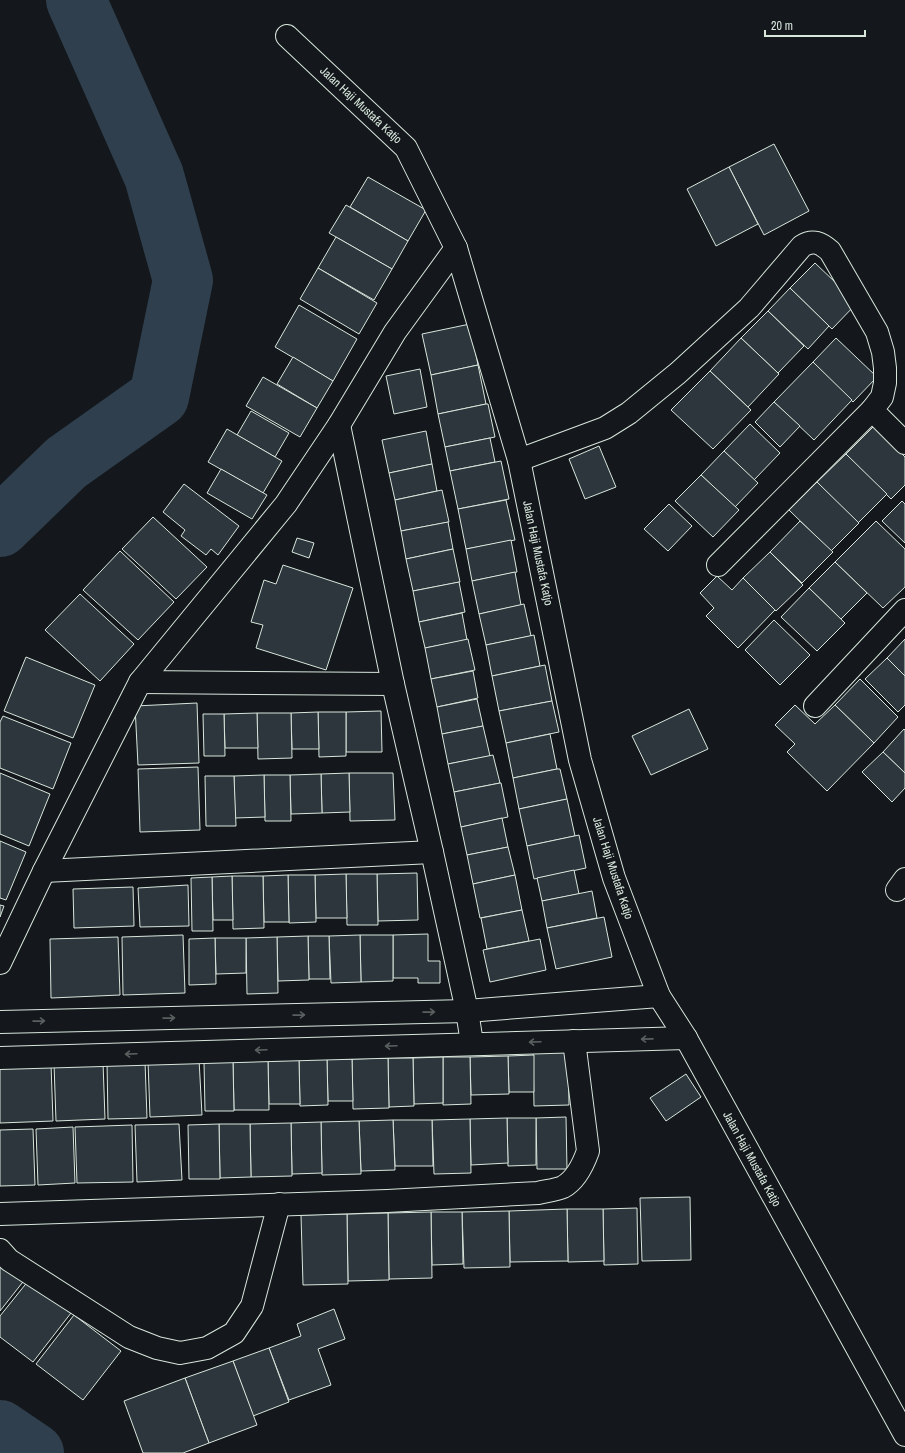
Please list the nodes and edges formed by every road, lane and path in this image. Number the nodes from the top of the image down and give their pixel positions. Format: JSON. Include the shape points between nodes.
{"nodes":[{"id":1,"x":287,"y":36,"type":"dead end"},
{"id":2,"x":456,"y":248,"type":"junction"},
{"id":3,"x":872,"y":410,"type":"junction"},
{"id":4,"x":339,"y":425,"type":"junction"},
{"id":5,"x":905,"y":443,"type":"edge"},
{"id":6,"x":519,"y":460,"type":"junction"},
{"id":7,"x":718,"y":565,"type":"dead end"},
{"id":8,"x":905,"y":610,"type":"edge"},
{"id":9,"x":140,"y":682,"type":"junction"},
{"id":10,"x":393,"y":684,"type":"junction"},
{"id":11,"x":815,"y":706,"type":"dead end"},
{"id":12,"x":432,"y":852,"type":"junction"},
{"id":13,"x":44,"y":872,"type":"junction"},
{"id":14,"x":0,"y":963,"type":"edge"},
{"id":15,"x":659,"y":996,"type":"junction"},
{"id":16,"x":467,"y":1011,"type":"junction"},
{"id":17,"x":0,"y":1022,"type":"edge"},
{"id":18,"x":686,"y":1038,"type":"junction"},
{"id":19,"x":574,"y":1041,"type":"junction"},
{"id":20,"x":472,"y":1043,"type":"junction"},
{"id":21,"x":0,"y":1058,"type":"edge"},
{"id":22,"x":279,"y":1204,"type":"junction"},
{"id":23,"x":0,"y":1214,"type":"edge"},
{"id":24,"x":0,"y":1250,"type":"edge"},
{"id":25,"x":905,"y":1435,"type":"edge"}],
"edges":[{"from":1,"to":2,"type":"street","name":"Jalan Haji Mustafa Katjo","via":[[406,148]]},
{"from":2,"to":4,"type":"street","via":[[394,332]]},
{"from":2,"to":6,"type":"street","name":"Jalan Haji Mustafa Katjo"},
{"from":3,"to":5,"type":"street"},
{"from":3,"to":6,"type":"street","via":[[882,397],[886,383],[886,368],[877,332],[830,251],[824,245],[808,242],[749,308],[678,373],[629,413],[605,428]]},
{"from":3,"to":7,"type":"street"},
{"from":4,"to":9,"type":"street","via":[[286,504]]},
{"from":4,"to":10,"type":"street"},
{"from":6,"to":15,"type":"street","name":"Jalan Haji Mustafa Katjo","via":[[580,760],[614,878]]},
{"from":8,"to":11,"type":"street"},
{"from":9,"to":10,"type":"street"},
{"from":9,"to":13,"type":"street"},
{"from":10,"to":12,"type":"street"},
{"from":12,"to":13,"type":"street"},
{"from":12,"to":16,"type":"street"},
{"from":13,"to":14,"type":"street"},
{"from":15,"to":16,"type":"street"},
{"from":15,"to":18,"type":"street","name":"Jalan Haji Mustafa Katjo"},
{"from":17,"to":16,"type":"street","one_way":true},
{"from":16,"to":20,"type":"street"},
{"from":18,"to":19,"type":"street","one_way":true},
{"from":18,"to":25,"type":"street","name":"Jalan Haji Mustafa Katjo"},
{"from":19,"to":20,"type":"street","one_way":true},
{"from":19,"to":22,"type":"street","via":[[588,1151],[574,1178],[562,1187],[530,1193]]},
{"from":20,"to":21,"type":"street","one_way":true},
{"from":22,"to":23,"type":"street"},
{"from":22,"to":24,"type":"street","via":[[252,1306],[234,1333],[207,1348],[180,1352],[157,1348],[129,1337],[9,1260]]}]}
